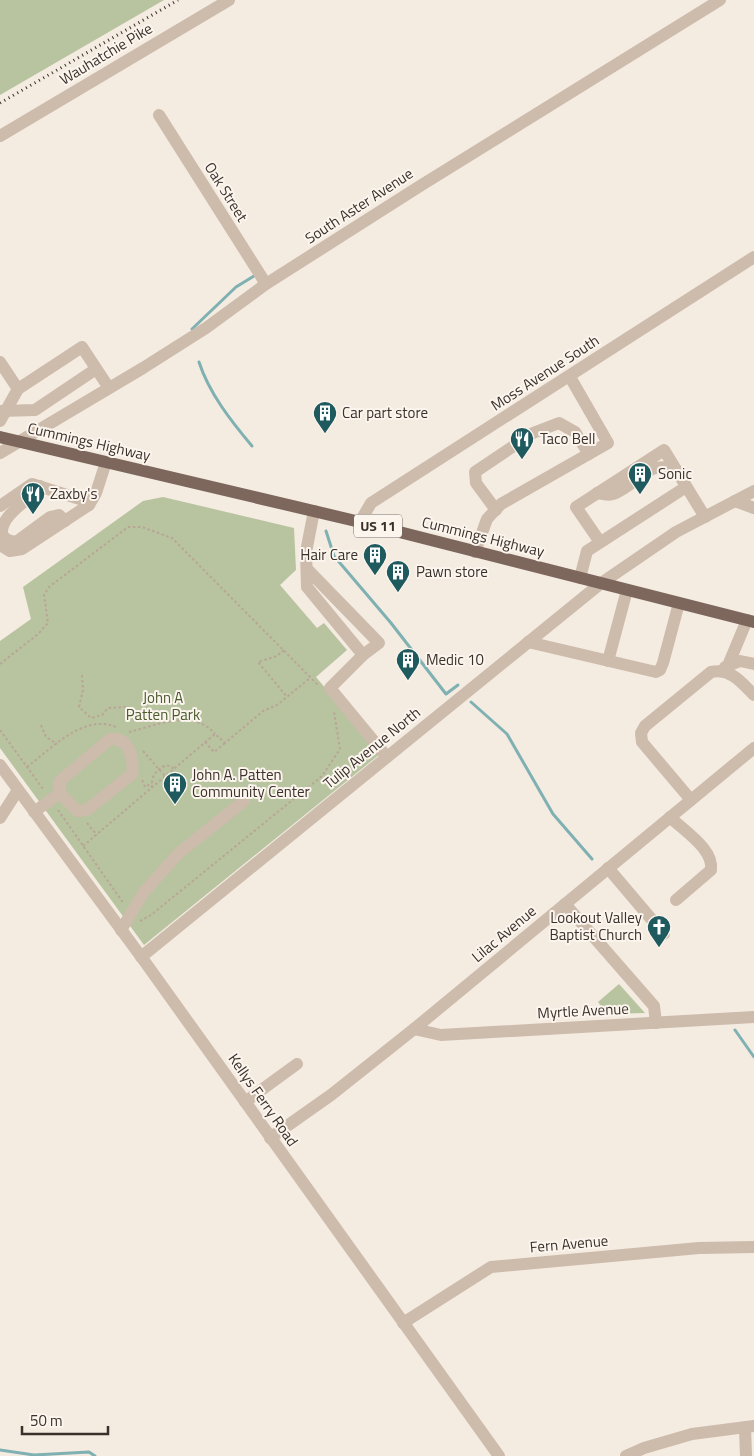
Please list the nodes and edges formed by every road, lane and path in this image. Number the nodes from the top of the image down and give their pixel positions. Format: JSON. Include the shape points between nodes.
{"nodes":[{"id":1,"x":230,"y":0,"type":"edge"},
{"id":2,"x":720,"y":0,"type":"edge"},
{"id":3,"x":158,"y":116,"type":"dead end"},
{"id":4,"x":0,"y":136,"type":"edge"},
{"id":5,"x":754,"y":257,"type":"edge"},
{"id":6,"x":266,"y":284,"type":"junction"},
{"id":7,"x":0,"y":362,"type":"edge"},
{"id":8,"x":96,"y":369,"type":"junction"},
{"id":9,"x":570,"y":377,"type":"junction"},
{"id":10,"x":18,"y":388,"type":"junction"},
{"id":11,"x":109,"y":388,"type":"junction"},
{"id":12,"x":2,"y":415,"type":"edge"},
{"id":13,"x":0,"y":437,"type":"edge"},
{"id":14,"x":17,"y":441,"type":"junction"},
{"id":15,"x":0,"y":453,"type":"edge"},
{"id":16,"x":589,"y":454,"type":"junction"},
{"id":17,"x":106,"y":462,"type":"junction"},
{"id":18,"x":38,"y":485,"type":"junction"},
{"id":19,"x":686,"y":487,"type":"junction"},
{"id":20,"x":754,"y":491,"type":"edge"},
{"id":21,"x":735,"y":501,"type":"junction"},
{"id":22,"x":89,"y":505,"type":"junction"},
{"id":23,"x":0,"y":506,"type":"edge"},
{"id":24,"x":754,"y":508,"type":"edge"},
{"id":25,"x":496,"y":510,"type":"junction"},
{"id":26,"x":314,"y":511,"type":"junction"},
{"id":27,"x":705,"y":517,"type":"junction"},
{"id":28,"x":65,"y":521,"type":"junction"},
{"id":29,"x":360,"y":522,"type":"junction"},
{"id":30,"x":600,"y":542,"type":"junction"},
{"id":31,"x":0,"y":545,"type":"edge"},
{"id":32,"x":475,"y":552,"type":"junction"},
{"id":33,"x":307,"y":569,"type":"junction"},
{"id":34,"x":580,"y":578,"type":"junction"},
{"id":35,"x":600,"y":584,"type":"junction"},
{"id":36,"x":627,"y":590,"type":"junction"},
{"id":37,"x":679,"y":603,"type":"junction"},
{"id":38,"x":750,"y":621,"type":"edge"},
{"id":39,"x":528,"y":642,"type":"junction"},
{"id":40,"x":284,"y":650,"type":"junction"},
{"id":41,"x":363,"y":655,"type":"junction"},
{"id":42,"x":608,"y":661,"type":"junction"},
{"id":43,"x":0,"y":664,"type":"edge"},
{"id":44,"x":754,"y":664,"type":"edge"},
{"id":45,"x":725,"y":667,"type":"junction"},
{"id":46,"x":82,"y":675,"type":"dead end"},
{"id":47,"x":310,"y":678,"type":"junction"},
{"id":48,"x":324,"y":691,"type":"dead end"},
{"id":49,"x":754,"y":695,"type":"edge"},
{"id":50,"x":287,"y":698,"type":"junction"},
{"id":51,"x":126,"y":707,"type":"dead end"},
{"id":52,"x":332,"y":707,"type":"dead end"},
{"id":53,"x":91,"y":718,"type":"junction"},
{"id":54,"x":41,"y":724,"type":"dead end"},
{"id":55,"x":92,"y":724,"type":"dead end"},
{"id":56,"x":0,"y":730,"type":"edge"},
{"id":57,"x":127,"y":732,"type":"dead end"},
{"id":58,"x":130,"y":736,"type":"dead end"},
{"id":59,"x":205,"y":742,"type":"junction"},
{"id":60,"x":225,"y":743,"type":"junction"},
{"id":61,"x":57,"y":744,"type":"dead end"},
{"id":62,"x":754,"y":748,"type":"edge"},
{"id":63,"x":142,"y":749,"type":"dead end"},
{"id":64,"x":387,"y":756,"type":"junction"},
{"id":65,"x":0,"y":765,"type":"edge"},
{"id":66,"x":159,"y":769,"type":"junction"},
{"id":67,"x":175,"y":769,"type":"junction"},
{"id":68,"x":166,"y":777,"type":"junction"},
{"id":69,"x":171,"y":783,"type":"dead end"},
{"id":70,"x":152,"y":788,"type":"junction"},
{"id":71,"x":18,"y":790,"type":"junction"},
{"id":72,"x":55,"y":796,"type":"junction"},
{"id":73,"x":691,"y":800,"type":"junction"},
{"id":74,"x":244,"y":801,"type":"dead end"},
{"id":75,"x":34,"y":812,"type":"junction"},
{"id":76,"x":670,"y":817,"type":"junction"},
{"id":77,"x":0,"y":818,"type":"edge"},
{"id":78,"x":83,"y":846,"type":"junction"},
{"id":79,"x":608,"y":868,"type":"junction"},
{"id":80,"x":676,"y":900,"type":"dead end"},
{"id":81,"x":565,"y":904,"type":"junction"},
{"id":82,"x":131,"y":913,"type":"junction"},
{"id":83,"x":121,"y":930,"type":"junction"},
{"id":84,"x":664,"y":934,"type":"dead end"},
{"id":85,"x":141,"y":957,"type":"junction"},
{"id":86,"x":754,"y":1017,"type":"edge"},
{"id":87,"x":656,"y":1023,"type":"junction"},
{"id":88,"x":414,"y":1029,"type":"junction"},
{"id":89,"x":297,"y":1064,"type":"dead end"},
{"id":90,"x":245,"y":1102,"type":"junction"},
{"id":91,"x":270,"y":1138,"type":"junction"},
{"id":92,"x":754,"y":1247,"type":"edge"},
{"id":93,"x":403,"y":1323,"type":"junction"},
{"id":94,"x":749,"y":1427,"type":"edge"},
{"id":95,"x":499,"y":1456,"type":"edge"},
{"id":96,"x":626,"y":1456,"type":"edge"},
{"id":97,"x":746,"y":1456,"type":"edge"}],
"edges":[{"from":1,"to":4,"type":"street","name":"Wauhatchie Pike"},
{"from":2,"to":6,"type":"street","name":"South Aster Avenue"},
{"from":3,"to":6,"type":"street","name":"Oak Street"},
{"from":5,"to":9,"type":"street","name":"Moss Avenue South"},
{"from":6,"to":11,"type":"street","name":"South Aster Avenue","via":[[206,328]]},
{"from":7,"to":10,"type":"street"},
{"from":8,"to":10,"type":"street","via":[[82,348]]},
{"from":8,"to":11,"type":"street"},
{"from":8,"to":12,"type":"street","via":[[36,410]]},
{"from":9,"to":16,"type":"street","via":[[608,443]]},
{"from":9,"to":29,"type":"street","name":"Moss Avenue South","via":[[371,503]]},
{"from":10,"to":12,"type":"street"},
{"from":11,"to":14,"type":"street","name":"South Aster Avenue"},
{"from":13,"to":14,"type":"main road","name":"Cummings Highway","number":"US 11"},
{"from":14,"to":15,"type":"street","name":"South Aster Avenue"},
{"from":14,"to":17,"type":"main road","name":"Cummings Highway","number":"US 11"},
{"from":16,"to":25,"type":"street","via":[[501,504]]},
{"from":16,"to":25,"type":"street","via":[[575,432],[559,423],[533,433],[475,472],[476,483]]},
{"from":17,"to":22,"type":"street"},
{"from":17,"to":26,"type":"main road","name":"Cummings Highway","number":"US 11"},
{"from":18,"to":22,"type":"street","via":[[84,500]]},
{"from":18,"to":23,"type":"street","via":[[26,487]]},
{"from":18,"to":28,"type":"street","via":[[5,517],[2,535],[16,542],[50,517],[59,515]]},
{"from":19,"to":27,"type":"street"},
{"from":19,"to":30,"type":"street"},
{"from":19,"to":30,"type":"street","via":[[664,450],[576,507]]},
{"from":20,"to":21,"type":"street","name":"Tulip Avenue North"},
{"from":21,"to":24,"type":"street"},
{"from":21,"to":27,"type":"street","name":"Tulip Avenue North"},
{"from":22,"to":28,"type":"street"},
{"from":25,"to":32,"type":"street","via":[[487,519]]},
{"from":26,"to":29,"type":"main road","name":"Cummings Highway","number":"US 11"},
{"from":26,"to":33,"type":"street","via":[[306,552]]},
{"from":27,"to":35,"type":"street","name":"Tulip Avenue North","via":[[676,532]]},
{"from":28,"to":31,"type":"street","via":[[22,549],[10,551]]},
{"from":29,"to":32,"type":"main road","name":"Cummings Highway","number":"US 11"},
{"from":30,"to":34,"type":"street","via":[[587,551]]},
{"from":32,"to":34,"type":"main road","name":"Cummings Highway","number":"US 11"},
{"from":33,"to":41,"type":"street","via":[[307,587]]},
{"from":33,"to":41,"type":"street","via":[[379,643]]},
{"from":34,"to":35,"type":"main road","name":"Cummings Highway","number":"US 11"},
{"from":35,"to":36,"type":"main road","name":"Cummings Highway","number":"US 11"},
{"from":35,"to":39,"type":"street","name":"Tulip Avenue North"},
{"from":36,"to":37,"type":"main road","name":"Cummings Highway","number":"US 11"},
{"from":36,"to":42,"type":"street"},
{"from":37,"to":38,"type":"main road","name":"Cummings Highway","number":"US 11"},
{"from":37,"to":42,"type":"street","via":[[660,670],[656,672]]},
{"from":38,"to":45,"type":"street"},
{"from":39,"to":42,"type":"street"},
{"from":39,"to":64,"type":"street","name":"Tulip Avenue North"},
{"from":40,"to":43,"type":"path","via":[[172,538],[142,527],[128,527],[49,587],[44,595],[48,623]]},
{"from":40,"to":47,"type":"path"},
{"from":40,"to":50,"type":"path","via":[[277,656],[258,662]]},
{"from":41,"to":64,"type":"street","via":[[330,688]]},
{"from":44,"to":45,"type":"street","via":[[740,661]]},
{"from":45,"to":49,"type":"street"},
{"from":45,"to":73,"type":"street","via":[[711,672],[645,726],[641,733],[642,742]]},
{"from":46,"to":53,"type":"path","via":[[84,690],[79,707]]},
{"from":47,"to":48,"type":"path"},
{"from":47,"to":50,"type":"path"},
{"from":50,"to":60,"type":"path","via":[[262,711]]},
{"from":51,"to":53,"type":"path","via":[[108,708],[102,715]]},
{"from":52,"to":82,"type":"path","via":[[340,749],[322,776],[151,915],[139,922]]},
{"from":53,"to":55,"type":"path"},
{"from":54,"to":61,"type":"path","via":[[46,737]]},
{"from":56,"to":72,"type":"path"},
{"from":57,"to":58,"type":"path"},
{"from":59,"to":60,"type":"path","via":[[216,734]]},
{"from":59,"to":60,"type":"path","via":[[214,752]]},
{"from":59,"to":67,"type":"path"},
{"from":62,"to":73,"type":"street","name":"Lilac Avenue"},
{"from":63,"to":66,"type":"path"},
{"from":64,"to":85,"type":"street","name":"Tulip Avenue North"},
{"from":65,"to":71,"type":"street","name":"Kellys Ferry Road"},
{"from":66,"to":67,"type":"path","via":[[167,766]]},
{"from":66,"to":68,"type":"path"},
{"from":66,"to":70,"type":"path","via":[[153,775]]},
{"from":67,"to":68,"type":"path"},
{"from":68,"to":69,"type":"path"},
{"from":68,"to":70,"type":"path"},
{"from":70,"to":78,"type":"path"},
{"from":71,"to":75,"type":"street","name":"Kellys Ferry Road"},
{"from":71,"to":77,"type":"street"},
{"from":72,"to":72,"type":"street","via":[[77,811],[87,810],[132,774],[134,762],[131,752],[115,739],[105,741],[63,778]]},
{"from":72,"to":75,"type":"street"},
{"from":72,"to":78,"type":"path"},
{"from":73,"to":76,"type":"street","name":"Lilac Avenue"},
{"from":74,"to":82,"type":"street","via":[[179,853],[144,892]]},
{"from":75,"to":83,"type":"street","name":"Kellys Ferry Road"},
{"from":76,"to":79,"type":"street","name":"Lilac Avenue"},
{"from":76,"to":80,"type":"street","via":[[707,852],[712,862],[711,870]]},
{"from":78,"to":82,"type":"path"},
{"from":79,"to":81,"type":"street","name":"Lilac Avenue"},
{"from":79,"to":84,"type":"street"},
{"from":81,"to":87,"type":"street","via":[[654,1006]]},
{"from":81,"to":88,"type":"street","name":"Lilac Avenue"},
{"from":82,"to":83,"type":"street"},
{"from":83,"to":85,"type":"street","name":"Kellys Ferry Road"},
{"from":85,"to":90,"type":"street","name":"Kellys Ferry Road"},
{"from":86,"to":87,"type":"street","name":"Myrtle Avenue"},
{"from":87,"to":88,"type":"street","name":"Myrtle Avenue","via":[[441,1035]]},
{"from":88,"to":91,"type":"street","name":"Lilac Avenue","via":[[331,1095]]},
{"from":89,"to":90,"type":"street"},
{"from":90,"to":91,"type":"street","name":"Kellys Ferry Road"},
{"from":91,"to":93,"type":"street","name":"Kellys Ferry Road"},
{"from":92,"to":93,"type":"street","name":"Fern Avenue","via":[[699,1248],[491,1267]]},
{"from":93,"to":95,"type":"street","name":"Kellys Ferry Road"},
{"from":94,"to":96,"type":"street","via":[[690,1434]]},
{"from":94,"to":97,"type":"street"}]}
